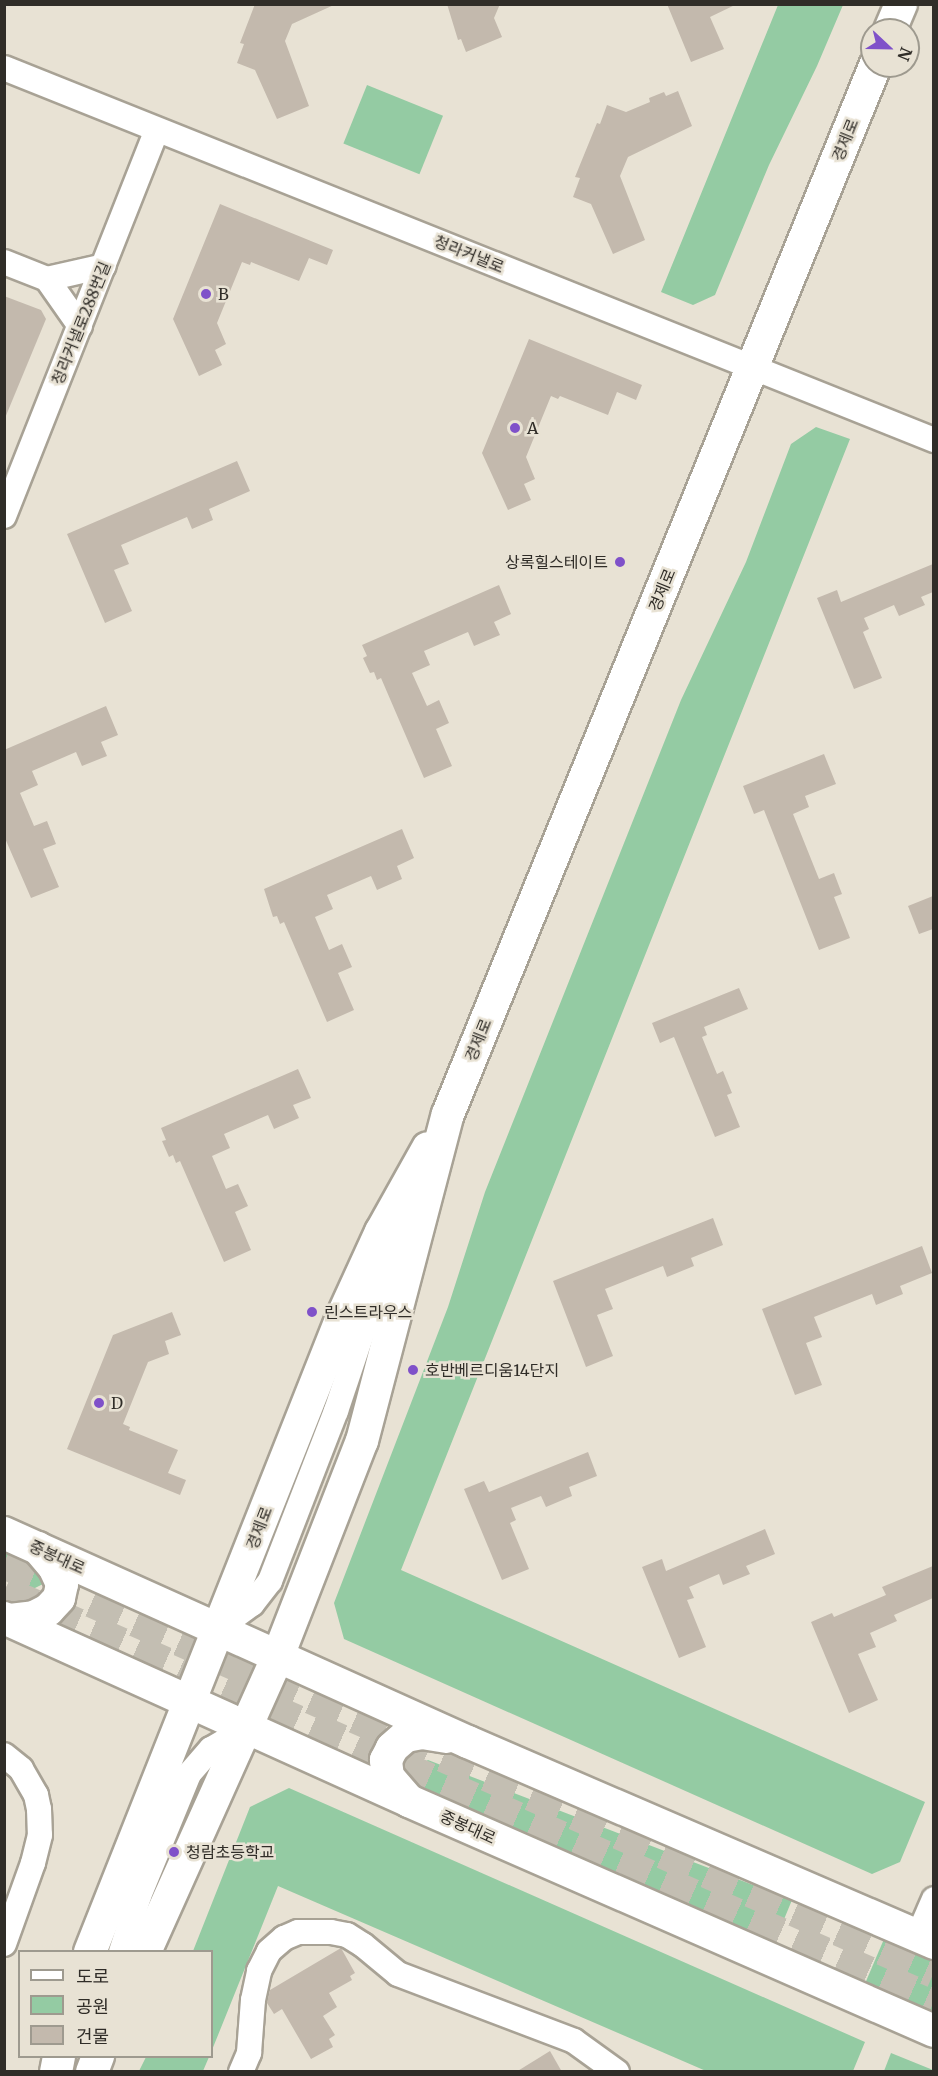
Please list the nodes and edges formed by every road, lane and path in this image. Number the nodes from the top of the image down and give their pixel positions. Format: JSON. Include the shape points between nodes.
{"nodes":[{"id":1,"x":901,"y":4,"type":"edge"},
{"id":2,"x":895,"y":18,"type":"edge"},
{"id":3,"x":4,"y":68,"type":"edge"},
{"id":4,"x":870,"y":78,"type":"edge"},
{"id":5,"x":157,"y":130,"type":"junction"},
{"id":6,"x":4,"y":262,"type":"edge"},
{"id":7,"x":104,"y":266,"type":"junction"},
{"id":8,"x":47,"y":279,"type":"junction"},
{"id":9,"x":80,"y":326,"type":"junction"},
{"id":10,"x":753,"y":367,"type":"junction"},
{"id":11,"x":933,"y":440,"type":"edge"},
{"id":12,"x":4,"y":516,"type":"edge"},
{"id":13,"x":448,"y":1114,"type":"junction"},
{"id":14,"x":4,"y":1533,"type":"edge"},
{"id":15,"x":38,"y":1548,"type":"junction"},
{"id":16,"x":7,"y":1619,"type":"edge"},
{"id":17,"x":219,"y":1628,"type":"junction"},
{"id":18,"x":278,"y":1656,"type":"junction"},
{"id":19,"x":189,"y":1701,"type":"junction"},
{"id":20,"x":247,"y":1728,"type":"junction"},
{"id":21,"x":468,"y":1742,"type":"junction"},
{"id":22,"x":4,"y":1755,"type":"edge"},
{"id":23,"x":409,"y":1801,"type":"junction"},
{"id":24,"x":933,"y":1899,"type":"edge"},
{"id":25,"x":926,"y":1939,"type":"edge"},
{"id":26,"x":4,"y":1944,"type":"edge"},
{"id":27,"x":91,"y":1950,"type":"edge"},
{"id":28,"x":122,"y":1950,"type":"edge"},
{"id":29,"x":146,"y":1950,"type":"edge"},
{"id":30,"x":933,"y":2031,"type":"edge"},
{"id":31,"x":98,"y":2058,"type":"edge"},
{"id":32,"x":606,"y":2069,"type":"edge"},
{"id":33,"x":92,"y":2072,"type":"edge"},
{"id":34,"x":241,"y":2072,"type":"edge"}],
"edges":[{"from":1,"to":2,"type":"main road"},
{"from":3,"to":5,"type":"street","name":"청라커낼로"},
{"from":4,"to":10,"type":"main road","name":"경제로"},
{"from":5,"to":7,"type":"street","name":"청라커낼로288번길"},
{"from":5,"to":10,"type":"street","name":"청라커낼로"},
{"from":6,"to":8,"type":"street"},
{"from":7,"to":8,"type":"street"},
{"from":7,"to":9,"type":"street","name":"청라커낼로288번길"},
{"from":8,"to":9,"type":"street"},
{"from":9,"to":12,"type":"street","name":"청라커낼로288번길"},
{"from":10,"to":11,"type":"street","name":"청라커낼로"},
{"from":10,"to":13,"type":"main road","name":"경제로"},
{"from":13,"to":17,"type":"main road","name":"경제로","via":[[381,1232],[342,1317]]},
{"from":13,"to":18,"type":"main road","name":"경제로","via":[[362,1440]]},
{"from":14,"to":15,"type":"main road","name":"중봉대로"},
{"from":15,"to":16,"type":"main road","via":[[62,1584],[59,1598],[34,1617]]},
{"from":15,"to":17,"type":"main road","name":"중봉대로"},
{"from":16,"to":19,"type":"main road","name":"중봉대로"},
{"from":17,"to":18,"type":"main road","name":"중봉대로"},
{"from":17,"to":19,"type":"main road","name":"경제로"},
{"from":18,"to":20,"type":"main road","name":"경제로"},
{"from":18,"to":21,"type":"main road","name":"중봉대로"},
{"from":19,"to":20,"type":"main road","name":"중봉대로"},
{"from":19,"to":27,"type":"main road","name":"경제로"},
{"from":20,"to":23,"type":"main road","name":"중봉대로"},
{"from":20,"to":28,"type":"street","via":[[211,1749],[189,1774],[139,1896]]},
{"from":20,"to":29,"type":"main road","name":"경제로"},
{"from":21,"to":23,"type":"main road","via":[[422,1733],[406,1736],[392,1748],[386,1760],[388,1777]]},
{"from":21,"to":25,"type":"main road","name":"중봉대로"},
{"from":22,"to":26,"type":"street","via":[[21,1769],[36,1796],[40,1835]]},
{"from":23,"to":30,"type":"main road","name":"중봉대로"},
{"from":24,"to":25,"type":"street"},
{"from":31,"to":33,"type":"main road"},
{"from":32,"to":34,"type":"street","via":[[574,2041],[398,1974],[347,1935],[298,1932],[269,1951],[259,1971],[249,2053]]}]}
